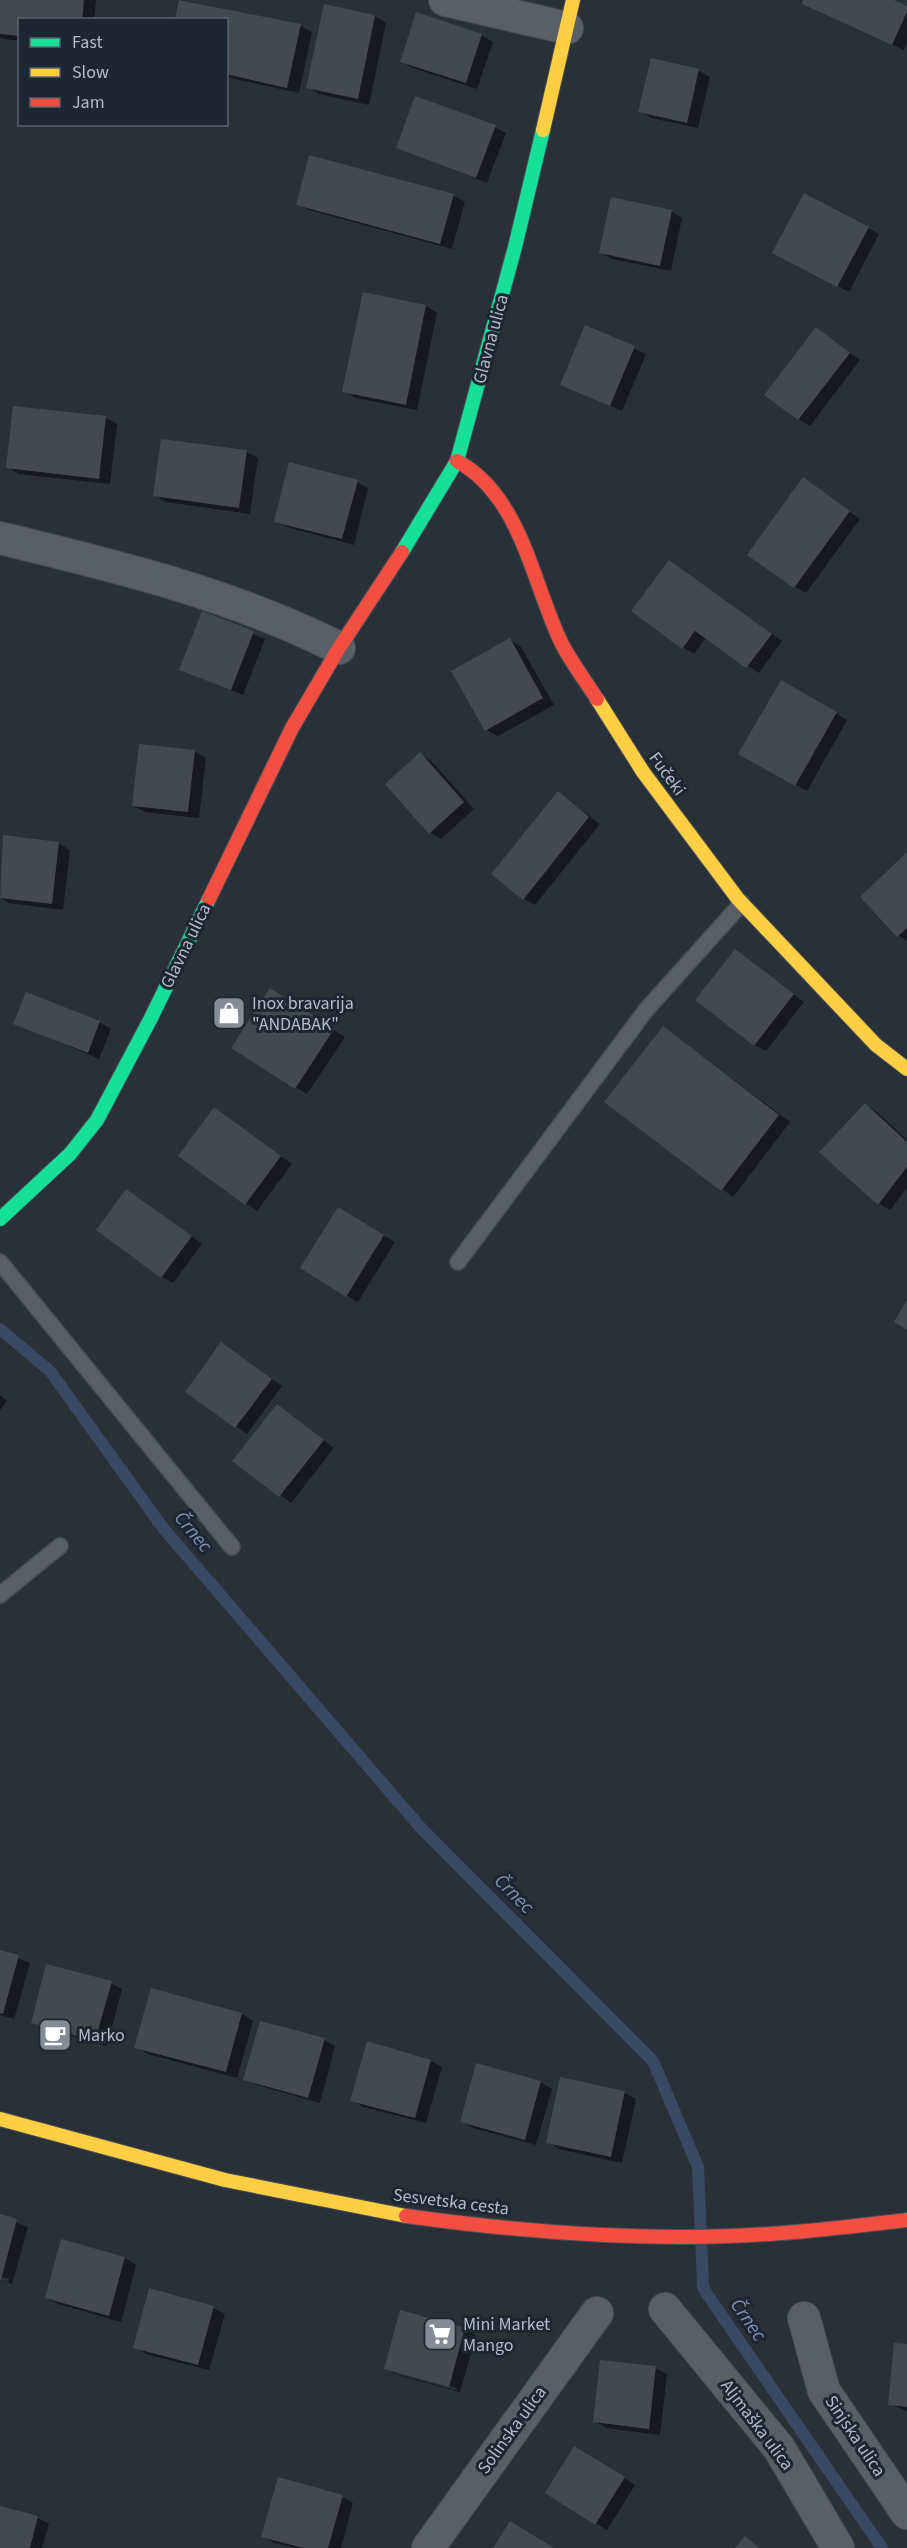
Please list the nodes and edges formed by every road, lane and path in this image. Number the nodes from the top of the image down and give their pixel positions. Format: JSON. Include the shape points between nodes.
{"nodes":[{"id":1,"x":445,"y":0,"type":"edge"},
{"id":2,"x":570,"y":14,"type":"edge"},
{"id":3,"x":457,"y":461,"type":"junction"},
{"id":4,"x":0,"y":538,"type":"edge"},
{"id":5,"x":339,"y":648,"type":"junction"},
{"id":6,"x":742,"y":903,"type":"junction"},
{"id":7,"x":907,"y":1069,"type":"edge"},
{"id":8,"x":0,"y":1218,"type":"edge"},
{"id":9,"x":0,"y":1262,"type":"edge"},
{"id":10,"x":458,"y":1262,"type":"dead end"},
{"id":11,"x":60,"y":1546,"type":"dead end"},
{"id":12,"x":232,"y":1547,"type":"dead end"},
{"id":13,"x":0,"y":1595,"type":"edge"},
{"id":14,"x":0,"y":2119,"type":"edge"},
{"id":15,"x":907,"y":2220,"type":"edge"},
{"id":16,"x":665,"y":2309,"type":"dead end"},
{"id":17,"x":597,"y":2313,"type":"dead end"},
{"id":18,"x":804,"y":2318,"type":"dead end"},
{"id":19,"x":907,"y":2513,"type":"edge"},
{"id":20,"x":428,"y":2548,"type":"edge"},
{"id":21,"x":838,"y":2548,"type":"edge"}],
"edges":[{"from":1,"to":2,"type":"street"},
{"from":2,"to":3,"type":"street","name":"Glavna ulica","via":[[515,247]]},
{"from":3,"to":5,"type":"street","name":"Glavna ulica"},
{"from":3,"to":6,"type":"street","name":"Fučeki","via":[[493,486],[505,506],[561,642],[643,772]]},
{"from":4,"to":5,"type":"street","via":[[124,567],[243,605]]},
{"from":5,"to":8,"type":"street","name":"Glavna ulica","via":[[292,728],[97,1120],[70,1154]]},
{"from":6,"to":7,"type":"street","name":"Fučeki","via":[[876,1045]]},
{"from":6,"to":10,"type":"lane","via":[[646,1010]]},
{"from":9,"to":12,"type":"lane"},
{"from":11,"to":13,"type":"lane"},
{"from":14,"to":15,"type":"street","name":"Sesvetska cesta","via":[[323,2201],[495,2226],[576,2234],[727,2236]]},
{"from":16,"to":21,"type":"street","name":"Aljmaška ulica","via":[[779,2448]]},
{"from":17,"to":20,"type":"street","name":"Solinska ulica"},
{"from":18,"to":19,"type":"street","name":"Sinjska ulica","via":[[824,2391]]}]}
